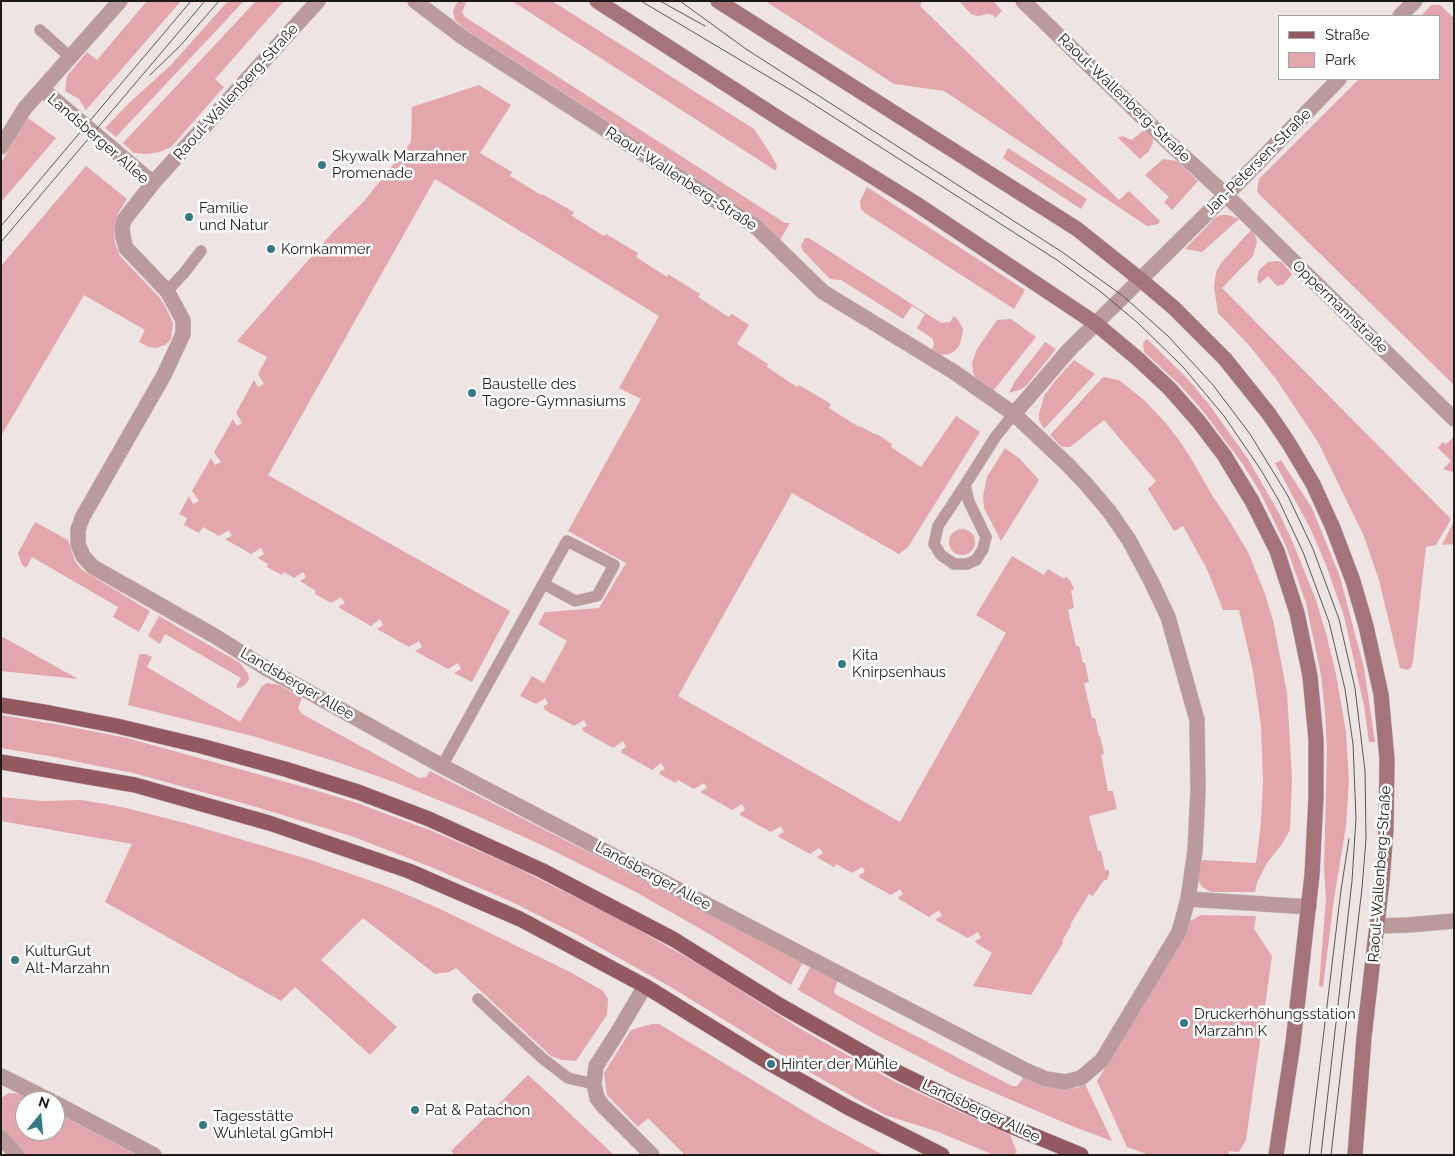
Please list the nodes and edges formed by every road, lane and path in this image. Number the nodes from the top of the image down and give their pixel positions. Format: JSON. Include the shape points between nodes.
{"nodes":[{"id":1,"x":120,"y":1,"type":"edge"},
{"id":2,"x":318,"y":1,"type":"edge"},
{"id":3,"x":415,"y":1,"type":"edge"},
{"id":4,"x":597,"y":1,"type":"edge"},
{"id":5,"x":718,"y":1,"type":"edge"},
{"id":6,"x":1023,"y":1,"type":"edge"},
{"id":7,"x":1415,"y":1,"type":"edge"},
{"id":8,"x":1401,"y":15,"type":"edge"},
{"id":9,"x":40,"y":30,"type":"dead end"},
{"id":10,"x":70,"y":57,"type":"junction"},
{"id":11,"x":1338,"y":80,"type":"edge"},
{"id":12,"x":42,"y":90,"type":"junction"},
{"id":13,"x":1,"y":147,"type":"edge"},
{"id":14,"x":153,"y":183,"type":"junction"},
{"id":15,"x":1226,"y":195,"type":"junction"},
{"id":16,"x":200,"y":251,"type":"dead end"},
{"id":17,"x":1141,"y":280,"type":"junction"},
{"id":18,"x":167,"y":291,"type":"junction"},
{"id":19,"x":1095,"y":323,"type":"junction"},
{"id":20,"x":1014,"y":414,"type":"junction"},
{"id":21,"x":1454,"y":419,"type":"edge"},
{"id":22,"x":964,"y":486,"type":"junction"},
{"id":23,"x":544,"y":584,"type":"junction"},
{"id":24,"x":1,"y":705,"type":"edge"},
{"id":25,"x":1,"y":762,"type":"edge"},
{"id":26,"x":442,"y":766,"type":"junction"},
{"id":27,"x":1188,"y":899,"type":"junction"},
{"id":28,"x":1309,"y":907,"type":"junction"},
{"id":29,"x":1454,"y":921,"type":"edge"},
{"id":30,"x":1378,"y":926,"type":"junction"},
{"id":31,"x":645,"y":986,"type":"junction"},
{"id":32,"x":478,"y":999,"type":"dead end"},
{"id":33,"x":1027,"y":1071,"type":"joint"},
{"id":34,"x":3,"y":1080,"type":"edge"},
{"id":35,"x":594,"y":1084,"type":"junction"},
{"id":36,"x":28,"y":1091,"type":"edge"},
{"id":37,"x":65,"y":1108,"type":"edge"},
{"id":38,"x":1,"y":1137,"type":"edge"},
{"id":39,"x":1056,"y":1150,"type":"edge"},
{"id":40,"x":18,"y":1155,"type":"edge"},
{"id":41,"x":154,"y":1155,"type":"edge"},
{"id":42,"x":652,"y":1155,"type":"edge"},
{"id":43,"x":942,"y":1155,"type":"edge"},
{"id":44,"x":1081,"y":1155,"type":"edge"},
{"id":45,"x":1276,"y":1155,"type":"edge"},
{"id":46,"x":1355,"y":1155,"type":"edge"}],
"edges":[{"from":1,"to":10,"type":"street"},
{"from":2,"to":14,"type":"street","name":"Raoul-Wallenberg-Straße"},
{"from":3,"to":20,"type":"street","name":"Raoul-Wallenberg-Straße","via":[[461,36],[756,226],[823,292],[954,372]]},
{"from":4,"to":19,"type":"main road","via":[[915,203]]},
{"from":5,"to":17,"type":"main road","name":"Raoul-Wallenberg-Straße","via":[[1069,224]]},
{"from":6,"to":15,"type":"street","name":"Raoul-Wallenberg-Straße"},
{"from":7,"to":8,"type":"street"},
{"from":9,"to":10,"type":"lane"},
{"from":10,"to":12,"type":"street"},
{"from":11,"to":15,"type":"street","name":"Jan-Petersen-Straße"},
{"from":12,"to":13,"type":"street","via":[[25,108]]},
{"from":12,"to":14,"type":"street","name":"Landsberger Allee"},
{"from":14,"to":18,"type":"street","name":"Landsberger Allee","via":[[124,220],[123,237],[126,248]]},
{"from":15,"to":17,"type":"street","name":"Jan-Petersen-Straße"},
{"from":15,"to":21,"type":"street","name":"Oppermannstraße"},
{"from":16,"to":18,"type":"lane"},
{"from":17,"to":19,"type":"street"},
{"from":17,"to":30,"type":"main road","name":"Raoul-Wallenberg-Straße","via":[[1225,359],[1269,414],[1313,484],[1353,581],[1378,681],[1387,759],[1386,830]]},
{"from":18,"to":26,"type":"street","name":"Landsberger Allee","via":[[183,320],[183,334],[164,375],[82,518],[78,544],[83,556],[93,567]]},
{"from":19,"to":20,"type":"street"},
{"from":19,"to":28,"type":"main road","via":[[1170,389],[1199,422],[1252,501],[1276,551],[1297,613],[1314,708],[1316,797]]},
{"from":20,"to":22,"type":"lane"},
{"from":20,"to":27,"type":"street","name":"Raoul-Wallenberg-Straße","via":[[1067,464],[1109,511],[1151,581],[1168,618],[1197,720],[1197,818]]},
{"from":22,"to":22,"type":"lane","via":[[986,537],[976,560],[954,564],[941,555],[934,544],[938,526]]},
{"from":23,"to":23,"type":"lane","via":[[567,541],[614,565],[597,596],[575,601]]},
{"from":23,"to":26,"type":"lane"},
{"from":24,"to":39,"type":"main road","name":"Landsberger Allee","via":[[50,712],[202,746],[358,792],[429,819],[541,870],[646,925],[901,1074]]},
{"from":25,"to":31,"type":"main road","via":[[135,785],[269,823],[409,871],[520,919]]},
{"from":26,"to":33,"type":"street","name":"Landsberger Allee"},
{"from":27,"to":28,"type":"street"},
{"from":27,"to":33,"type":"street","name":"Raoul-Wallenberg-Straße","via":[[1179,932],[1102,1060],[1081,1078],[1065,1082]]},
{"from":28,"to":45,"type":"main road"},
{"from":29,"to":30,"type":"street"},
{"from":30,"to":46,"type":"main road","name":"Raoul-Wallenberg-Straße","via":[[1364,1037]]},
{"from":31,"to":35,"type":"street","via":[[596,1066]]},
{"from":31,"to":43,"type":"main road","via":[[771,1064]]},
{"from":32,"to":35,"type":"lane","via":[[568,1078]]},
{"from":34,"to":36,"type":"street"},
{"from":35,"to":42,"type":"street","via":[[597,1098],[603,1106]]},
{"from":37,"to":41,"type":"street"},
{"from":38,"to":40,"type":"street"},
{"from":39,"to":44,"type":"main road","name":"Landsberger Allee"}]}
